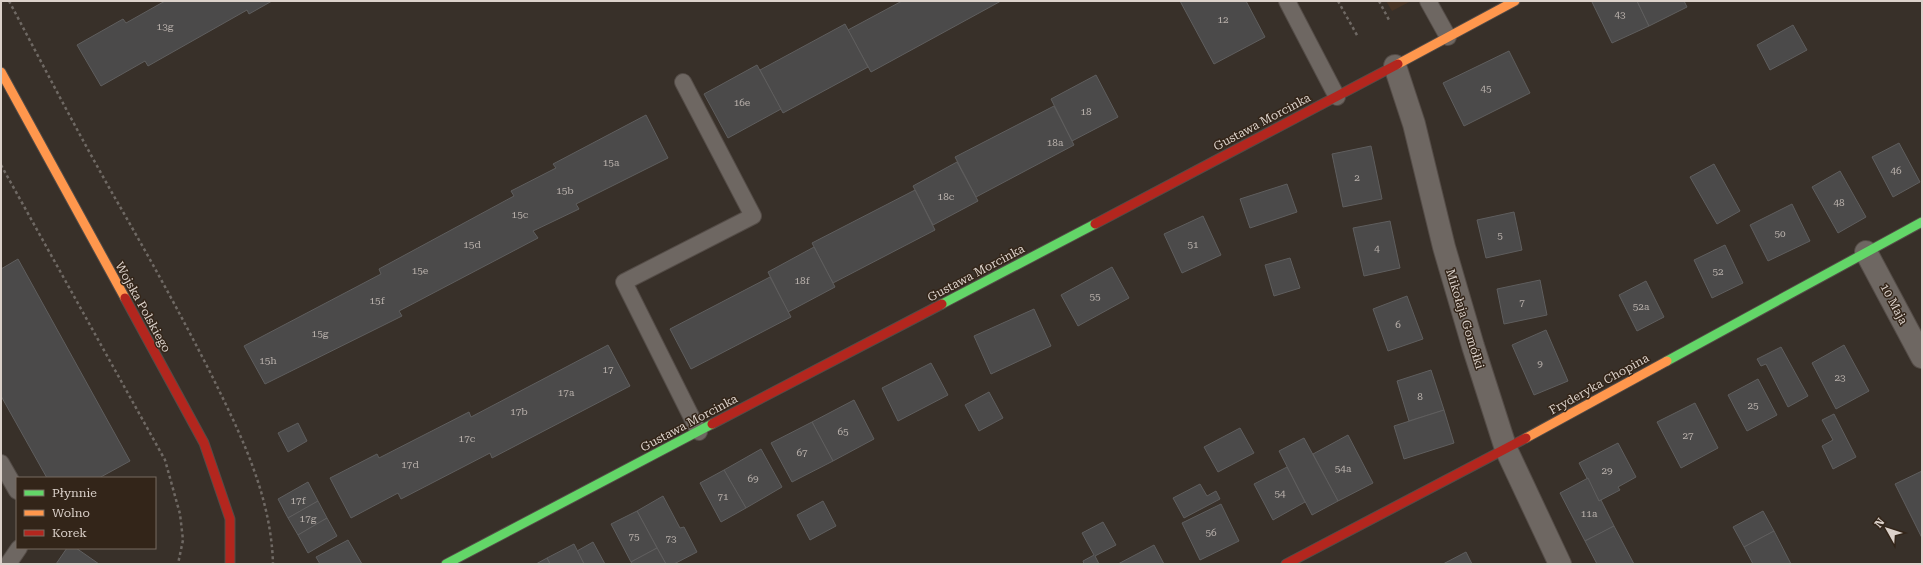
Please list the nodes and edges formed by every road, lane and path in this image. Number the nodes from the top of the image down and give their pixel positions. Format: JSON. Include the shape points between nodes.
{"nodes":[{"id":1,"x":9,"y":1,"type":"edge"},
{"id":2,"x":1287,"y":1,"type":"edge"},
{"id":3,"x":1338,"y":1,"type":"edge"},
{"id":4,"x":1379,"y":1,"type":"edge"},
{"id":5,"x":1428,"y":1,"type":"edge"},
{"id":6,"x":1515,"y":1,"type":"edge"},
{"id":7,"x":1389,"y":20,"type":"dead end"},
{"id":8,"x":1358,"y":37,"type":"dead end"},
{"id":9,"x":1448,"y":37,"type":"junction"},
{"id":10,"x":1395,"y":66,"type":"junction"},
{"id":11,"x":1,"y":72,"type":"edge"},
{"id":12,"x":683,"y":82,"type":"dead end"},
{"id":13,"x":1337,"y":97,"type":"junction"},
{"id":14,"x":1,"y":164,"type":"edge"},
{"id":15,"x":1922,"y":222,"type":"edge"},
{"id":16,"x":1866,"y":252,"type":"junction"},
{"id":17,"x":1922,"y":357,"type":"edge"},
{"id":18,"x":699,"y":432,"type":"junction"},
{"id":19,"x":1506,"y":449,"type":"junction"},
{"id":20,"x":1,"y":463,"type":"edge"},
{"id":21,"x":16,"y":490,"type":"edge"},
{"id":22,"x":18,"y":549,"type":"edge"},
{"id":23,"x":8,"y":564,"type":"edge"},
{"id":24,"x":178,"y":564,"type":"edge"},
{"id":25,"x":230,"y":564,"type":"edge"},
{"id":26,"x":273,"y":564,"type":"edge"},
{"id":27,"x":446,"y":564,"type":"edge"},
{"id":28,"x":1286,"y":564,"type":"edge"},
{"id":29,"x":1560,"y":564,"type":"edge"}],
"edges":[{"from":1,"to":26,"type":"path","via":[[97,166],[177,307],[239,431],[254,467],[265,507],[273,545]]},
{"from":2,"to":13,"type":"lane"},
{"from":3,"to":8,"type":"path"},
{"from":4,"to":7,"type":"path"},
{"from":5,"to":9,"type":"lane"},
{"from":6,"to":9,"type":"street","name":"Gustawa Morcinka"},
{"from":9,"to":10,"type":"street","name":"Gustawa Morcinka"},
{"from":10,"to":13,"type":"street","name":"Gustawa Morcinka"},
{"from":10,"to":19,"type":"street","name":"Mikołaja Gomółki","via":[[1414,124],[1470,338]]},
{"from":11,"to":25,"type":"street","name":"Wojska Polskiego","via":[[204,443],[230,519]]},
{"from":12,"to":18,"type":"lane","via":[[752,216],[624,282]]},
{"from":13,"to":18,"type":"street","name":"Gustawa Morcinka"},
{"from":14,"to":24,"type":"path","via":[[166,460],[180,514],[183,540]]},
{"from":15,"to":16,"type":"street","name":"Fryderyka Chopina"},
{"from":16,"to":17,"type":"street","name":"10 Maja"},
{"from":16,"to":19,"type":"street","name":"Fryderyka Chopina"},
{"from":18,"to":27,"type":"street","name":"Gustawa Morcinka"},
{"from":19,"to":28,"type":"street","name":"Fryderyka Chopina"},
{"from":19,"to":29,"type":"street","name":"Mikołaja Gomółki"},
{"from":20,"to":21,"type":"lane"},
{"from":22,"to":23,"type":"lane"}]}
